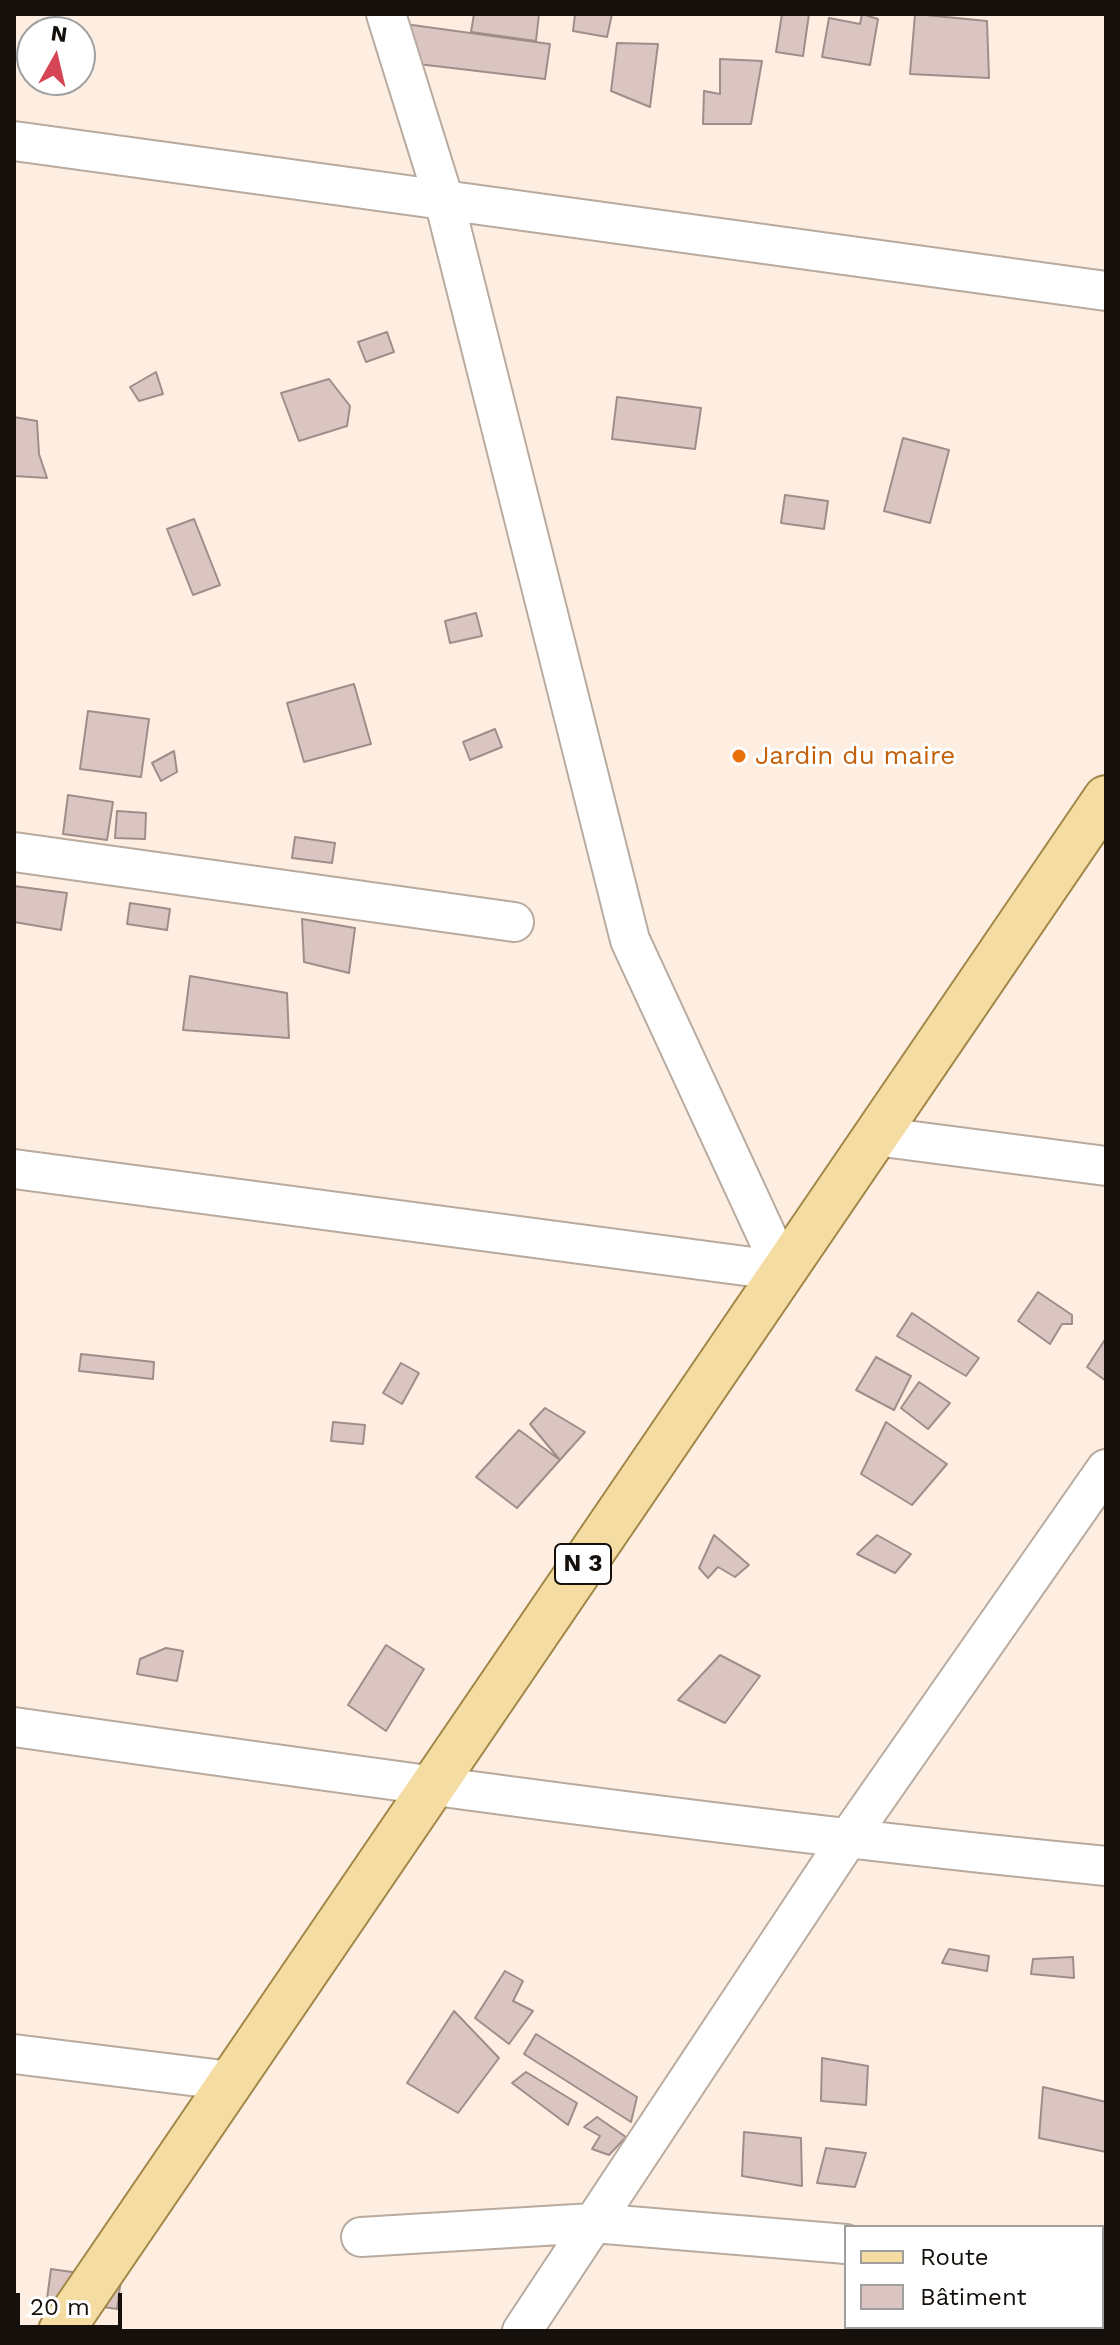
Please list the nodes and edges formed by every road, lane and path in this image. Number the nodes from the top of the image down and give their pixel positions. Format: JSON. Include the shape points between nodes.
{"nodes":[{"id":1,"x":386,"y":14,"type":"edge"},
{"id":2,"x":14,"y":141,"type":"edge"},
{"id":3,"x":444,"y":200,"type":"junction"},
{"id":4,"x":1106,"y":291,"type":"edge"},
{"id":5,"x":1106,"y":798,"type":"edge"},
{"id":6,"x":14,"y":852,"type":"edge"},
{"id":7,"x":514,"y":922,"type":"dead end"},
{"id":8,"x":875,"y":1136,"type":"junction"},
{"id":9,"x":1106,"y":1166,"type":"edge"},
{"id":10,"x":14,"y":1169,"type":"edge"},
{"id":11,"x":783,"y":1271,"type":"junction"},
{"id":12,"x":1099,"y":1489,"type":"edge"},
{"id":13,"x":14,"y":1727,"type":"edge"},
{"id":14,"x":432,"y":1787,"type":"junction"},
{"id":15,"x":847,"y":1840,"type":"junction"},
{"id":16,"x":1106,"y":1866,"type":"edge"},
{"id":17,"x":14,"y":2054,"type":"edge"},
{"id":18,"x":231,"y":2081,"type":"junction"},
{"id":19,"x":593,"y":2223,"type":"junction"},
{"id":20,"x":361,"y":2237,"type":"dead end"},
{"id":21,"x":844,"y":2244,"type":"edge"},
{"id":22,"x":61,"y":2331,"type":"edge"},
{"id":23,"x":522,"y":2331,"type":"edge"}],
"edges":[{"from":1,"to":3,"type":"street"},
{"from":2,"to":3,"type":"street"},
{"from":3,"to":4,"type":"street"},
{"from":3,"to":11,"type":"street","via":[[630,940]]},
{"from":5,"to":8,"type":"main road","number":"N 3"},
{"from":6,"to":7,"type":"street"},
{"from":8,"to":9,"type":"street"},
{"from":8,"to":11,"type":"main road","number":"N 3"},
{"from":10,"to":11,"type":"street"},
{"from":11,"to":14,"type":"main road","number":"N 3"},
{"from":12,"to":15,"type":"street"},
{"from":13,"to":14,"type":"street"},
{"from":14,"to":15,"type":"street"},
{"from":14,"to":18,"type":"main road","number":"N 3"},
{"from":15,"to":16,"type":"street"},
{"from":15,"to":19,"type":"street"},
{"from":17,"to":18,"type":"street"},
{"from":18,"to":22,"type":"main road","number":"N 3"},
{"from":19,"to":20,"type":"street"},
{"from":19,"to":21,"type":"street"},
{"from":19,"to":23,"type":"street"}]}
